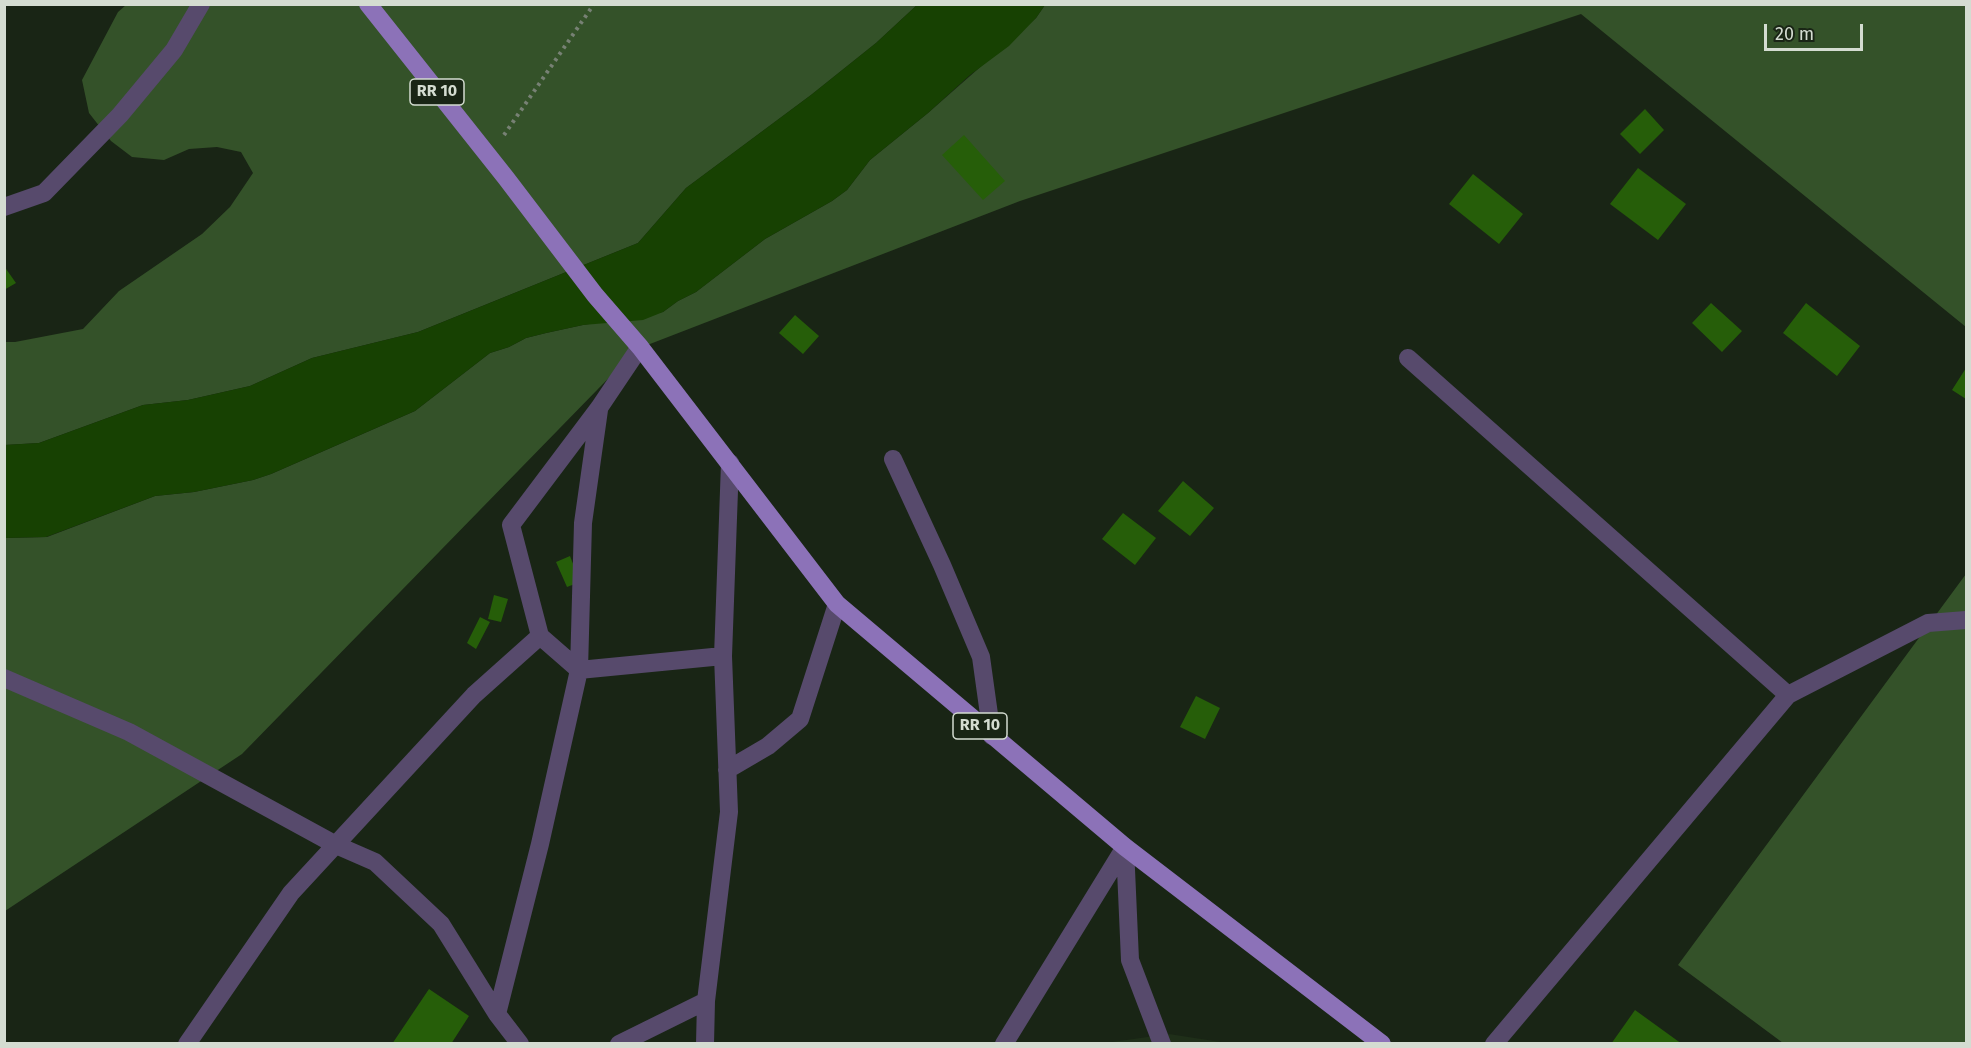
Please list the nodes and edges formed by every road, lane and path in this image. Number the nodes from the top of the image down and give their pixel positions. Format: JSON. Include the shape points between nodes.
{"nodes":[{"id":1,"x":201,"y":4,"type":"edge"},
{"id":2,"x":368,"y":4,"type":"edge"},
{"id":3,"x":594,"y":4,"type":"edge"},
{"id":4,"x":489,"y":158,"type":"junction"},
{"id":5,"x":4,"y":207,"type":"edge"},
{"id":6,"x":640,"y":347,"type":"junction"},
{"id":7,"x":1408,"y":358,"type":"dead end"},
{"id":8,"x":599,"y":408,"type":"junction"},
{"id":9,"x":893,"y":459,"type":"dead end"},
{"id":10,"x":730,"y":463,"type":"junction"},
{"id":11,"x":837,"y":604,"type":"junction"},
{"id":12,"x":1966,"y":620,"type":"edge"},
{"id":13,"x":540,"y":636,"type":"junction"},
{"id":14,"x":723,"y":656,"type":"junction"},
{"id":15,"x":579,"y":670,"type":"junction"},
{"id":16,"x":4,"y":678,"type":"edge"},
{"id":17,"x":1788,"y":694,"type":"junction"},
{"id":18,"x":992,"y":736,"type":"junction"},
{"id":19,"x":727,"y":770,"type":"junction"},
{"id":20,"x":336,"y":845,"type":"junction"},
{"id":21,"x":1125,"y":847,"type":"junction"},
{"id":22,"x":706,"y":1001,"type":"junction"},
{"id":23,"x":497,"y":1014,"type":"junction"},
{"id":24,"x":187,"y":1044,"type":"edge"},
{"id":25,"x":520,"y":1044,"type":"edge"},
{"id":26,"x":619,"y":1044,"type":"edge"},
{"id":27,"x":705,"y":1044,"type":"edge"},
{"id":28,"x":1004,"y":1044,"type":"edge"},
{"id":29,"x":1162,"y":1044,"type":"edge"},
{"id":30,"x":1382,"y":1044,"type":"edge"},
{"id":31,"x":1494,"y":1044,"type":"edge"}],
"edges":[{"from":1,"to":5,"type":"street","via":[[174,51],[120,116],[44,193]]},
{"from":2,"to":4,"type":"main road","number":"RR 10"},
{"from":3,"to":4,"type":"path"},
{"from":4,"to":6,"type":"main road","number":"RR 10"},
{"from":6,"to":8,"type":"street"},
{"from":6,"to":10,"type":"main road","number":"RR 10"},
{"from":7,"to":17,"type":"street"},
{"from":8,"to":13,"type":"street","via":[[511,525]]},
{"from":8,"to":15,"type":"street","via":[[583,523]]},
{"from":9,"to":18,"type":"street","via":[[981,657]]},
{"from":10,"to":11,"type":"main road","number":"RR 10"},
{"from":10,"to":14,"type":"street"},
{"from":11,"to":18,"type":"main road","number":"RR 10"},
{"from":11,"to":19,"type":"street","via":[[800,719],[768,746]]},
{"from":12,"to":17,"type":"street","via":[[1928,624]]},
{"from":13,"to":15,"type":"street"},
{"from":13,"to":20,"type":"street","via":[[474,694]]},
{"from":14,"to":15,"type":"street"},
{"from":14,"to":19,"type":"street"},
{"from":15,"to":23,"type":"street"},
{"from":16,"to":20,"type":"street","via":[[129,732]]},
{"from":17,"to":31,"type":"street"},
{"from":18,"to":21,"type":"main road","number":"RR 10"},
{"from":19,"to":22,"type":"street","via":[[729,812]]},
{"from":20,"to":23,"type":"street","via":[[375,862],[441,924]]},
{"from":20,"to":24,"type":"street","via":[[291,893]]},
{"from":21,"to":28,"type":"street"},
{"from":21,"to":29,"type":"street","via":[[1130,960]]},
{"from":21,"to":30,"type":"main road","number":"RR 10"},
{"from":22,"to":26,"type":"street"},
{"from":22,"to":27,"type":"street"},
{"from":23,"to":25,"type":"street"}]}
